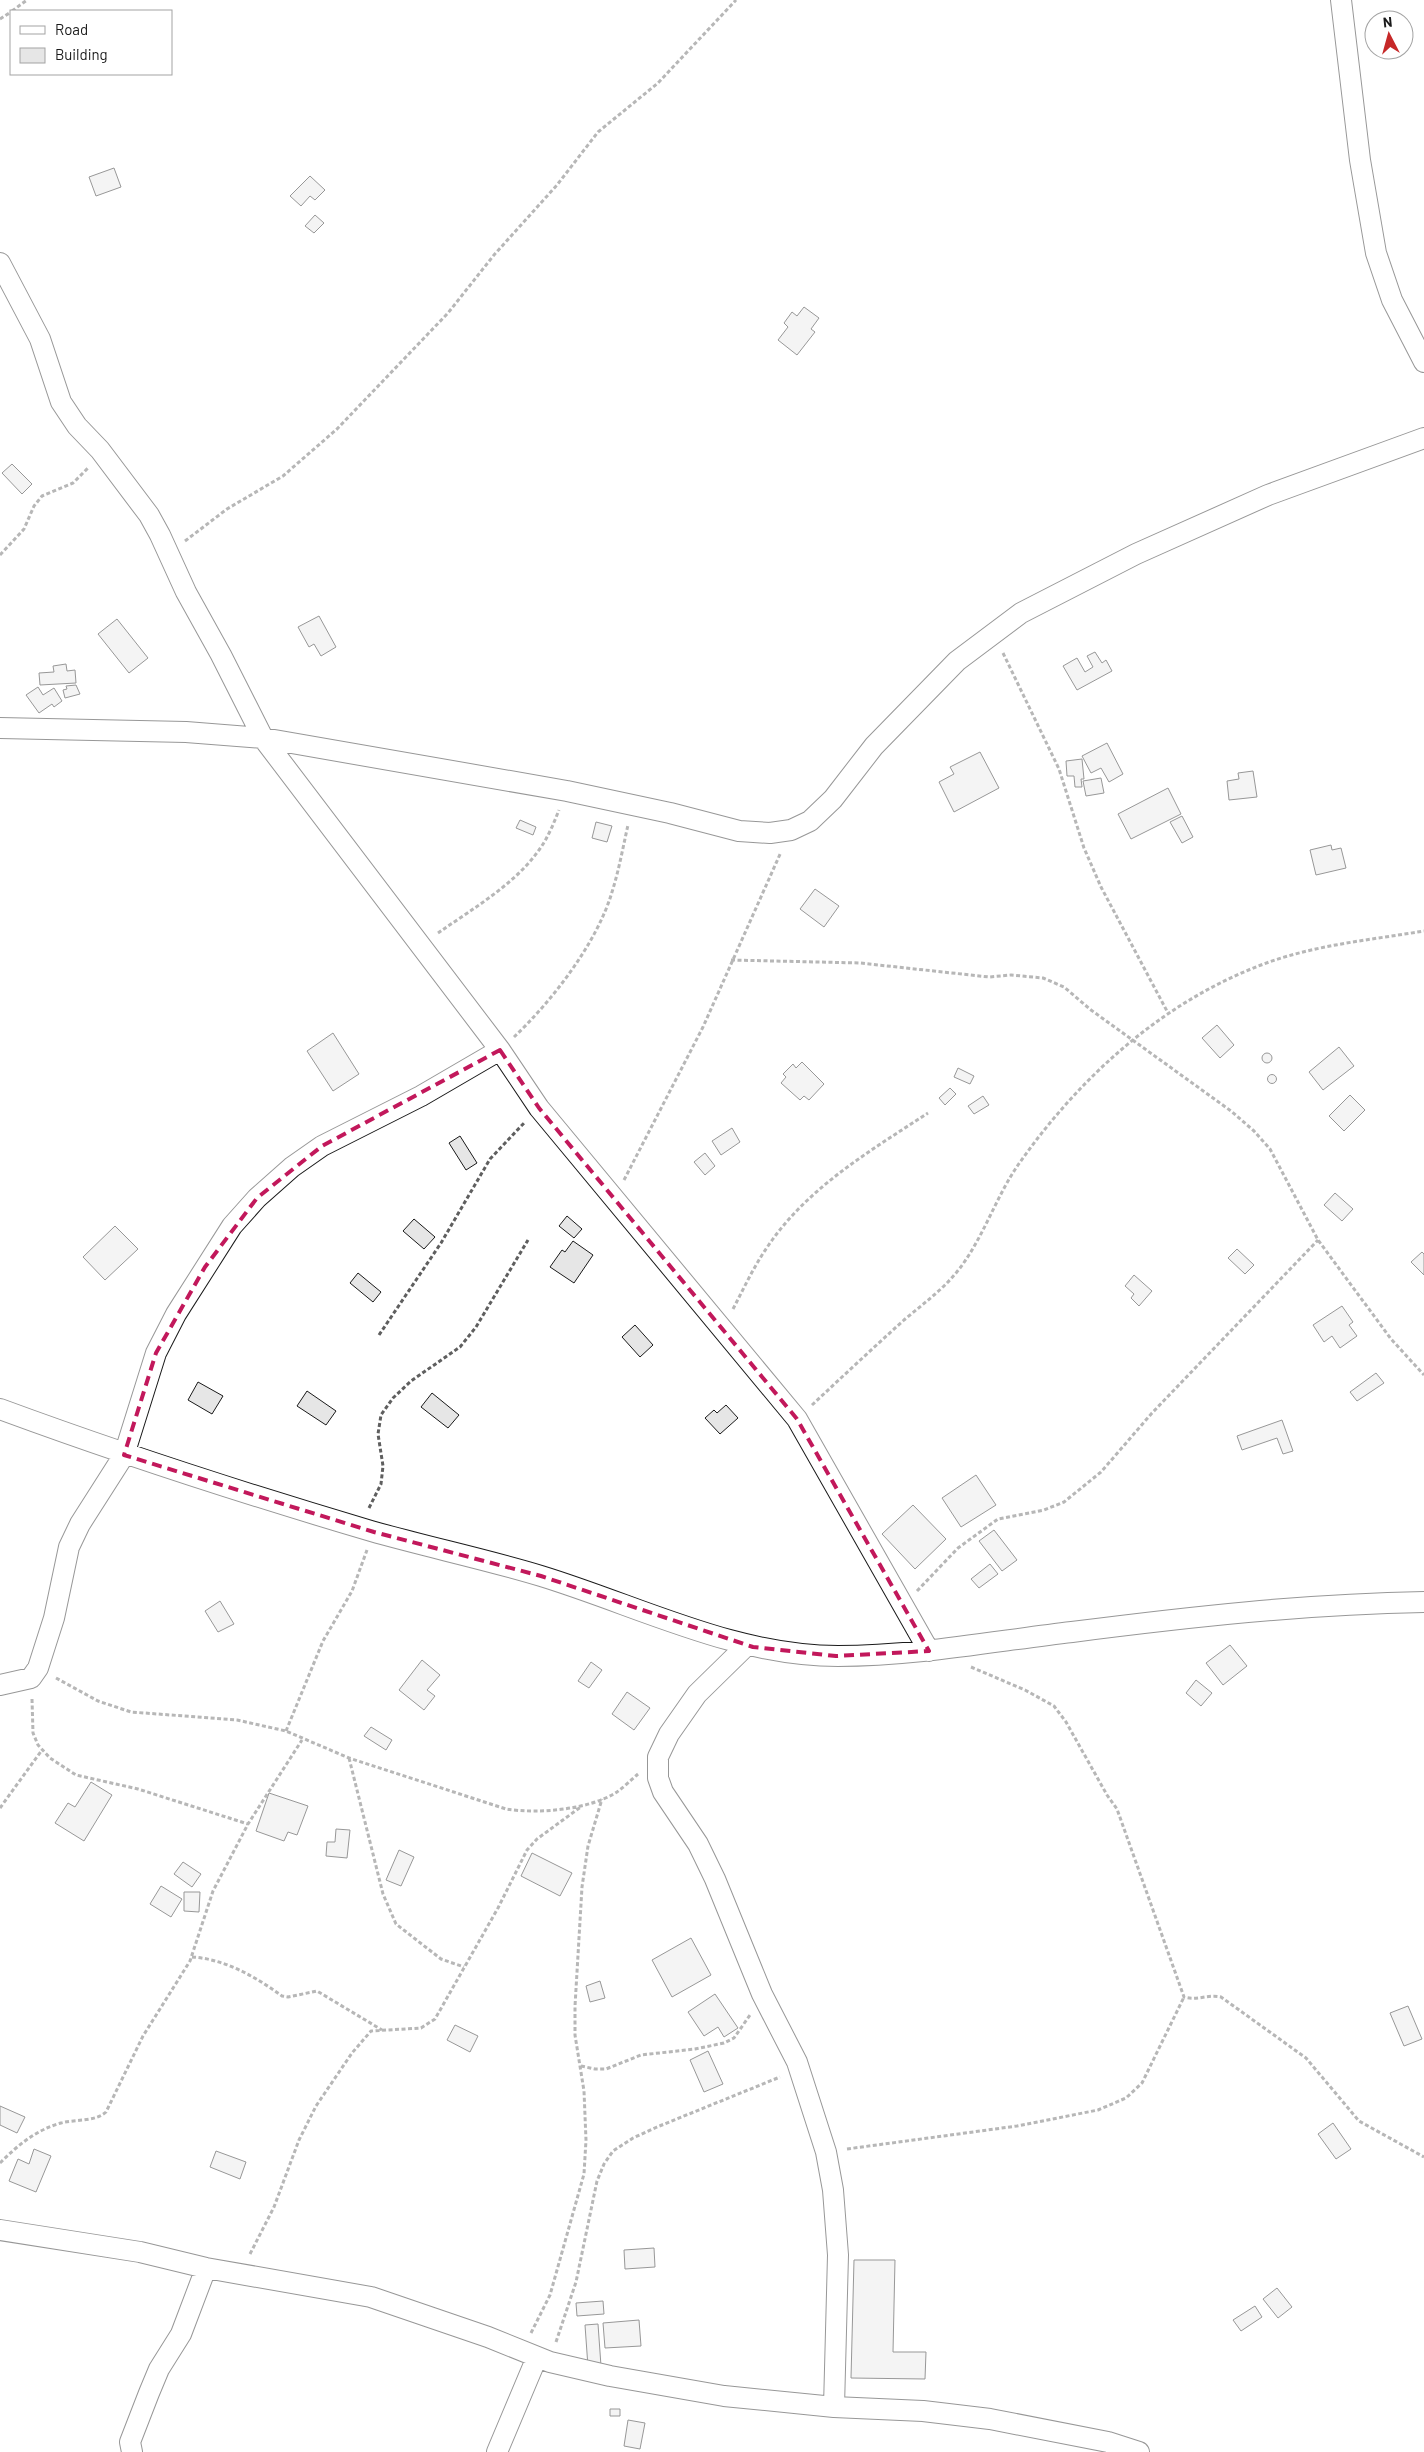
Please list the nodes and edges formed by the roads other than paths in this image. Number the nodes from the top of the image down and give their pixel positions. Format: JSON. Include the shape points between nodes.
{"nodes":[{"id":1,"x":1341,"y":0,"type":"edge"},
{"id":2,"x":0,"y":263,"type":"edge"},
{"id":3,"x":1424,"y":362,"type":"edge"},
{"id":4,"x":1424,"y":438,"type":"edge"},
{"id":5,"x":0,"y":728,"type":"edge"},
{"id":6,"x":263,"y":738,"type":"junction"},
{"id":7,"x":500,"y":1050,"type":"junction"},
{"id":8,"x":0,"y":1409,"type":"edge"},
{"id":9,"x":124,"y":1454,"type":"junction"},
{"id":10,"x":1424,"y":1602,"type":"edge"},
{"id":11,"x":747,"y":1645,"type":"junction"},
{"id":12,"x":938,"y":1649,"type":"junction"},
{"id":13,"x":0,"y":1685,"type":"edge"},
{"id":14,"x":0,"y":2230,"type":"edge"},
{"id":15,"x":206,"y":2268,"type":"junction"},
{"id":16,"x":536,"y":2357,"type":"junction"},
{"id":17,"x":834,"y":2407,"type":"junction"},
{"id":18,"x":132,"y":2452,"type":"edge"},
{"id":19,"x":498,"y":2452,"type":"edge"},
{"id":20,"x":1139,"y":2452,"type":"edge"}],
"edges":[{"from":1,"to":3,"type":"street","via":[[1360,160],[1376,253],[1392,300]]},
{"from":2,"to":6,"type":"street","via":[[40,339],[61,402],[149,515]]},
{"from":4,"to":6,"type":"street","via":[[1268,495],[1136,554],[1022,613],[957,661],[897,720],[833,799],[810,821],[791,830],[770,833],[739,831],[567,791]]},
{"from":5,"to":6,"type":"street","via":[[186,732]]},
{"from":6,"to":7,"type":"street"},
{"from":7,"to":9,"type":"street","via":[[421,1096],[322,1146],[257,1198],[232,1226],[205,1267],[156,1353]]},
{"from":7,"to":12,"type":"street","via":[[539,1108],[796,1419],[903,1606]]},
{"from":8,"to":9,"type":"street"},
{"from":9,"to":11,"type":"street","via":[[366,1529],[541,1576],[667,1621]]},
{"from":9,"to":13,"type":"street","via":[[80,1524],[70,1547],[54,1618],[35,1673]]},
{"from":10,"to":12,"type":"street","via":[[1356,1603],[1148,1622]]},
{"from":11,"to":12,"type":"street","via":[[836,1656]]},
{"from":11,"to":17,"type":"street","via":[[697,1694],[669,1734],[658,1757],[658,1778],[663,1792],[698,1844],[711,1870],[762,1994],[800,2069],[826,2152],[833,2190],[838,2256]]},
{"from":14,"to":15,"type":"street","via":[[140,2252]]},
{"from":15,"to":16,"type":"street","via":[[371,2297]]},
{"from":15,"to":18,"type":"street","via":[[180,2334],[149,2393],[130,2442]]},
{"from":16,"to":17,"type":"street","via":[[610,2376],[724,2396]]},
{"from":16,"to":19,"type":"street"},
{"from":17,"to":20,"type":"street","via":[[923,2411],[990,2419],[1108,2442]]}]}
